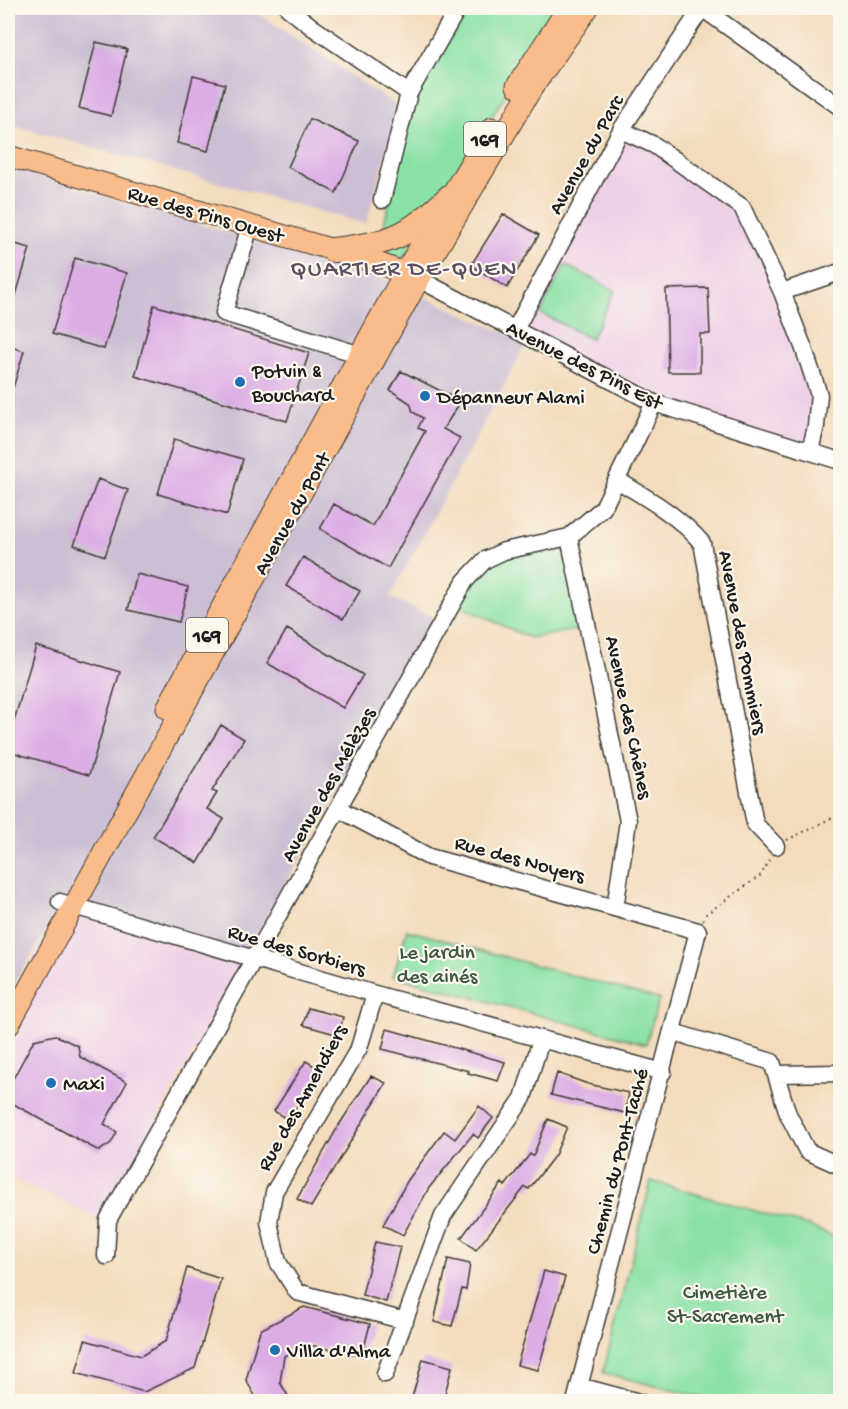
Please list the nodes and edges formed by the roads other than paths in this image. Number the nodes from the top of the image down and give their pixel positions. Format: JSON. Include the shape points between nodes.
{"nodes":[{"id":1,"x":288,"y":8,"type":"edge"},
{"id":2,"x":458,"y":8,"type":"edge"},
{"id":3,"x":568,"y":8,"type":"edge"},
{"id":4,"x":588,"y":8,"type":"edge"},
{"id":5,"x":702,"y":8,"type":"edge"},
{"id":6,"x":409,"y":93,"type":"junction"},
{"id":7,"x":840,"y":107,"type":"edge"},
{"id":8,"x":621,"y":130,"type":"junction"},
{"id":9,"x":8,"y":156,"type":"edge"},
{"id":10,"x":449,"y":197,"type":"junction"},
{"id":11,"x":382,"y":200,"type":"dead end"},
{"id":12,"x":250,"y":226,"type":"junction"},
{"id":13,"x":333,"y":250,"type":"junction"},
{"id":14,"x":840,"y":272,"type":"edge"},
{"id":15,"x":412,"y":276,"type":"junction"},
{"id":16,"x":782,"y":292,"type":"junction"},
{"id":17,"x":516,"y":328,"type":"junction"},
{"id":18,"x":361,"y":355,"type":"junction"},
{"id":19,"x":654,"y":403,"type":"junction"},
{"id":20,"x":810,"y":451,"type":"junction"},
{"id":21,"x":840,"y":461,"type":"edge"},
{"id":22,"x":617,"y":480,"type":"junction"},
{"id":23,"x":569,"y":537,"type":"junction"},
{"id":24,"x":339,"y":809,"type":"junction"},
{"id":25,"x":776,"y":846,"type":"road end"},
{"id":26,"x":66,"y":904,"type":"junction"},
{"id":27,"x":615,"y":908,"type":"junction"},
{"id":28,"x":698,"y":931,"type":"joint"},
{"id":29,"x":254,"y":960,"type":"junction"},
{"id":30,"x":375,"y":994,"type":"junction"},
{"id":31,"x":8,"y":998,"type":"edge"},
{"id":32,"x":8,"y":1026,"type":"edge"},
{"id":33,"x":673,"y":1032,"type":"junction"},
{"id":34,"x":541,"y":1040,"type":"junction"},
{"id":35,"x":663,"y":1072,"type":"junction"},
{"id":36,"x":840,"y":1073,"type":"edge"},
{"id":37,"x":776,"y":1074,"type":"junction"},
{"id":38,"x":840,"y":1166,"type":"edge"},
{"id":39,"x":106,"y":1256,"type":"dead end"},
{"id":40,"x":405,"y":1321,"type":"junction"},
{"id":41,"x":385,"y":1374,"type":"dead end"},
{"id":42,"x":577,"y":1394,"type":"edge"},
{"id":43,"x":639,"y":1401,"type":"edge"}],
"edges":[{"from":1,"to":6,"type":"street"},
{"from":2,"to":6,"type":"street"},
{"from":3,"to":10,"type":"main road","name":"Avenue du Pont","number":"169"},
{"from":4,"to":15,"type":"main road","name":"Avenue du Pont"},
{"from":5,"to":7,"type":"street"},
{"from":5,"to":8,"type":"street","name":"Avenue du Parc"},
{"from":6,"to":11,"type":"street"},
{"from":8,"to":16,"type":"street","via":[[654,145],[742,207]]},
{"from":8,"to":17,"type":"street","name":"Avenue du Parc"},
{"from":9,"to":12,"type":"main road","name":"Rue des Pins Ouest"},
{"from":10,"to":13,"type":"highway","via":[[426,220],[394,239]]},
{"from":10,"to":15,"type":"main road","name":"Avenue du Pont","number":"169"},
{"from":12,"to":13,"type":"main road","name":"Rue des Pins Ouest"},
{"from":12,"to":18,"type":"street","via":[[224,313]]},
{"from":13,"to":15,"type":"main road","name":"Rue des Pins Ouest"},
{"from":14,"to":16,"type":"street"},
{"from":15,"to":17,"type":"street","name":"Avenue des Pins Est"},
{"from":15,"to":18,"type":"main road","name":"Avenue du Pont","number":"169"},
{"from":15,"to":26,"type":"main road","name":"Avenue du Pont"},
{"from":16,"to":20,"type":"street","via":[[819,395]]},
{"from":17,"to":19,"type":"street","name":"Avenue des Pins Est"},
{"from":18,"to":26,"type":"main road","name":"Avenue du Pont","number":"169"},
{"from":19,"to":20,"type":"street","name":"Avenue des Pins Est"},
{"from":19,"to":22,"type":"street","name":"Avenue des Mélèzes"},
{"from":20,"to":21,"type":"street","name":"Avenue des Pins Est"},
{"from":22,"to":23,"type":"street","name":"Avenue des Mélèzes","via":[[603,508]]},
{"from":22,"to":25,"type":"street","name":"Avenue des Pommiers","via":[[654,503],[702,543],[755,824]]},
{"from":23,"to":24,"type":"street","name":"Avenue des Mélèzes","via":[[504,551],[485,560],[465,581]]},
{"from":23,"to":27,"type":"street","name":"Avenue des Chênes","via":[[628,821]]},
{"from":24,"to":27,"type":"street","name":"Rue des Noyers","via":[[429,857]]},
{"from":24,"to":29,"type":"street","name":"Avenue des Mélèzes"},
{"from":26,"to":29,"type":"street","name":"Rue des Sorbiers"},
{"from":26,"to":31,"type":"main road","name":"Avenue du Pont","number":"169"},
{"from":26,"to":32,"type":"main road","name":"Avenue du Pont"},
{"from":27,"to":28,"type":"street","name":"Rue des Noyers"},
{"from":28,"to":33,"type":"street","name":"Chemin du Pont-Taché"},
{"from":29,"to":30,"type":"street","name":"Rue des Sorbiers"},
{"from":29,"to":39,"type":"street","name":"Avenue des Mélèzes","via":[[108,1220]]},
{"from":30,"to":34,"type":"street","name":"Rue des Sorbiers"},
{"from":30,"to":40,"type":"street","name":"Rue des Amendiers","via":[[358,1048],[274,1192],[268,1222],[278,1262],[297,1292]]},
{"from":33,"to":35,"type":"street","name":"Chemin du Pont-Taché"},
{"from":33,"to":37,"type":"street","via":[[772,1062]]},
{"from":34,"to":35,"type":"street","name":"Rue des Sorbiers"},
{"from":34,"to":40,"type":"street","via":[[523,1098],[443,1216]]},
{"from":35,"to":42,"type":"street","name":"Chemin du Pont-Taché"},
{"from":36,"to":37,"type":"street"},
{"from":37,"to":38,"type":"street","via":[[788,1114],[807,1151]]},
{"from":40,"to":41,"type":"street"},
{"from":42,"to":43,"type":"street"}]}
